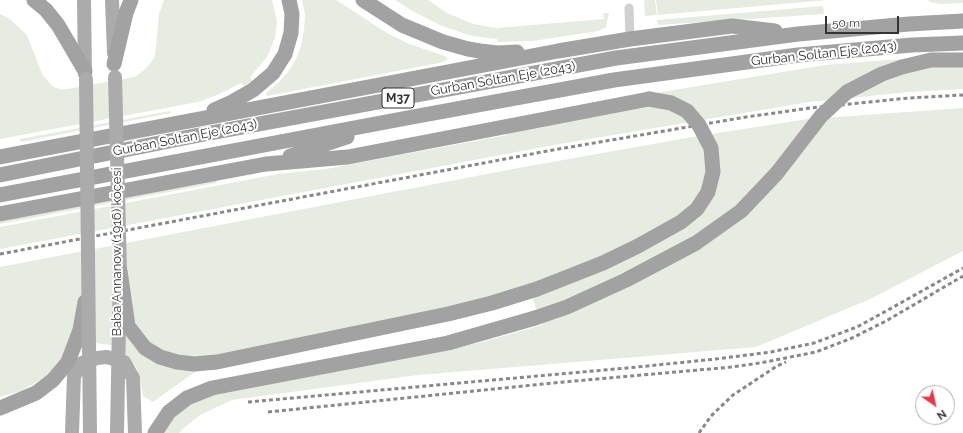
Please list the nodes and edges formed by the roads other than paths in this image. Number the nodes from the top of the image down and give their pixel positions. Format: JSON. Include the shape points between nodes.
{"nodes":[{"id":1,"x":34,"y":0,"type":"edge"},
{"id":2,"x":84,"y":0,"type":"edge"},
{"id":3,"x":112,"y":0,"type":"edge"},
{"id":4,"x":131,"y":0,"type":"edge"},
{"id":5,"x":290,"y":0,"type":"edge"},
{"id":6,"x":363,"y":0,"type":"edge"},
{"id":7,"x":629,"y":8,"type":"dead end"},
{"id":8,"x":963,"y":21,"type":"edge"},
{"id":9,"x":798,"y":34,"type":"junction"},
{"id":10,"x":630,"y":40,"type":"junction"},
{"id":11,"x":963,"y":42,"type":"edge"},
{"id":12,"x":558,"y":51,"type":"junction"},
{"id":13,"x":963,"y":60,"type":"edge"},
{"id":14,"x":115,"y":70,"type":"junction"},
{"id":15,"x":86,"y":75,"type":"junction"},
{"id":16,"x":407,"y":118,"type":"junction"},
{"id":17,"x":191,"y":120,"type":"junction"},
{"id":18,"x":5,"y":154,"type":"edge"},
{"id":19,"x":266,"y":164,"type":"junction"},
{"id":20,"x":0,"y":175,"type":"edge"},
{"id":21,"x":0,"y":195,"type":"edge"},
{"id":22,"x":0,"y":214,"type":"edge"},
{"id":23,"x":120,"y":271,"type":"junction"},
{"id":24,"x":89,"y":275,"type":"junction"},
{"id":25,"x":0,"y":408,"type":"edge"},
{"id":26,"x":72,"y":433,"type":"edge"},
{"id":27,"x":90,"y":433,"type":"edge"},
{"id":28,"x":117,"y":433,"type":"edge"},
{"id":29,"x":135,"y":433,"type":"edge"},
{"id":30,"x":155,"y":433,"type":"edge"}],
"edges":[{"from":1,"to":15,"type":"highway","via":[[56,21]]},
{"from":2,"to":15,"type":"main road","name":"Baba Annanow (1916) köçesi"},
{"from":3,"to":14,"type":"main road","name":"Baba Annanow (1916) köçesi"},
{"from":4,"to":14,"type":"highway","via":[[124,20]]},
{"from":5,"to":17,"type":"highway","via":[[291,33],[285,54],[273,73],[253,90]]},
{"from":6,"to":12,"type":"highway","via":[[418,32],[468,49],[498,53]]},
{"from":7,"to":10,"type":"street"},
{"from":8,"to":9,"type":"highway","name":"Gurban Soltan Eje (2043)","number":"M37"},
{"from":9,"to":10,"type":"highway","via":[[732,26]]},
{"from":9,"to":20,"type":"highway","name":"Gurban Soltan Eje (2043)","number":"M37","via":[[616,58],[194,136]]},
{"from":10,"to":12,"type":"highway"},
{"from":11,"to":16,"type":"highway","name":"Gurban Soltan Eje (2043)","number":"M37","via":[[798,55],[708,67],[614,80]]},
{"from":12,"to":17,"type":"highway"},
{"from":13,"to":30,"type":"highway","bridge":true,"via":[[931,60],[902,67],[847,92],[821,116],[777,173],[741,211],[696,243],[567,308],[448,343],[212,388],[187,398],[169,412]]},
{"from":14,"to":23,"type":"main road","name":"Baba Annanow (1916) köçesi","bridge":true},
{"from":15,"to":24,"type":"main road","name":"Baba Annanow (1916) köçesi","bridge":true},
{"from":16,"to":19,"type":"highway"},
{"from":16,"to":21,"type":"highway","name":"Gurban Soltan Eje (2043)","number":"M37"},
{"from":17,"to":18,"type":"highway"},
{"from":19,"to":22,"type":"highway"},
{"from":19,"to":23,"type":"highway","bridge":true,"via":[[348,157],[649,99],[671,103],[687,111],[699,125],[711,148],[713,172],[708,192],[697,209],[681,222],[604,263],[537,289],[448,314],[217,362],[177,362],[160,357],[145,348],[128,326]]},
{"from":23,"to":28,"type":"main road","name":"Baba Annanow (1916) köçesi","bridge":true},
{"from":24,"to":25,"type":"highway","bridge":true,"via":[[80,330],[68,362],[53,380],[36,393]]},
{"from":24,"to":27,"type":"main road","name":"Baba Annanow (1916) köçesi","bridge":true},
{"from":26,"to":29,"type":"main road","via":[[74,376],[82,363],[107,357],[124,362],[133,378]]}]}
